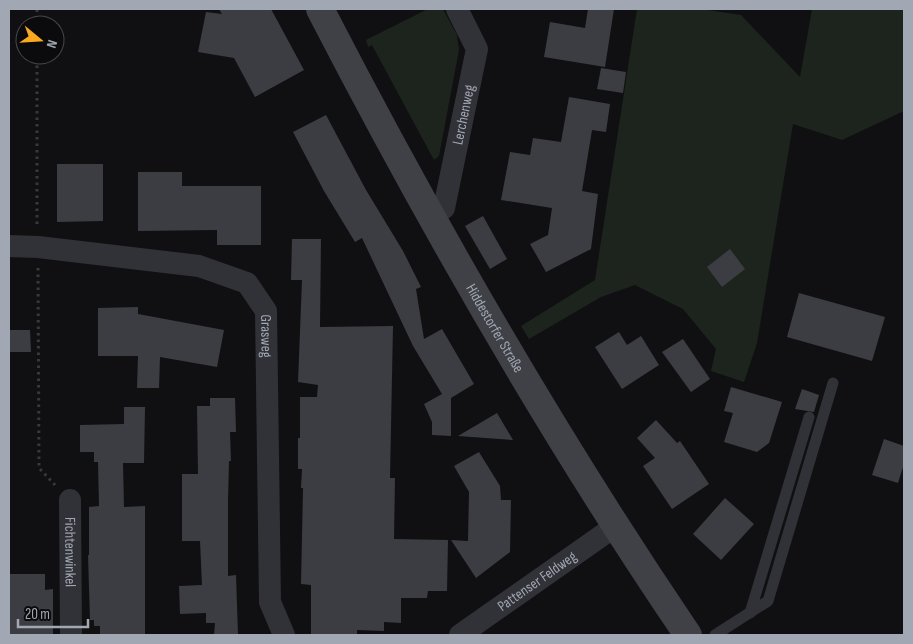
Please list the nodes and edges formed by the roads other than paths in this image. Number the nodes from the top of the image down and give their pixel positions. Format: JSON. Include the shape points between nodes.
{"nodes":[{"id":1,"x":320,"y":9,"type":"edge"},
{"id":2,"x":457,"y":9,"type":"edge"},
{"id":3,"x":430,"y":217,"type":"junction"},
{"id":4,"x":9,"y":246,"type":"edge"},
{"id":5,"x":833,"y":383,"type":"dead end"},
{"id":6,"x":809,"y":417,"type":"dead end"},
{"id":7,"x":70,"y":500,"type":"road end"},
{"id":8,"x":614,"y":527,"type":"junction"},
{"id":9,"x":750,"y":612,"type":"junction"},
{"id":10,"x":70,"y":635,"type":"edge"},
{"id":11,"x":284,"y":635,"type":"edge"},
{"id":12,"x":460,"y":635,"type":"edge"},
{"id":13,"x":688,"y":635,"type":"edge"},
{"id":14,"x":715,"y":635,"type":"edge"}],
"edges":[{"from":1,"to":3,"type":"main road","name":"Hiddestorfer Straße"},
{"from":2,"to":3,"type":"street","name":"Lerchenweg","via":[[477,49],[444,208]]},
{"from":3,"to":8,"type":"main road","name":"Hiddestorfer Straße"},
{"from":4,"to":11,"type":"street","name":"Grasweg","via":[[199,266],[247,283],[266,311],[270,602]]},
{"from":5,"to":9,"type":"lane","via":[[768,601]]},
{"from":6,"to":9,"type":"lane"},
{"from":7,"to":10,"type":"street","name":"Fichtenwinkel"},
{"from":8,"to":12,"type":"street","name":"Pattenser Feldweg"},
{"from":8,"to":13,"type":"main road","name":"Hiddestorfer Straße"},
{"from":9,"to":14,"type":"lane"}]}
